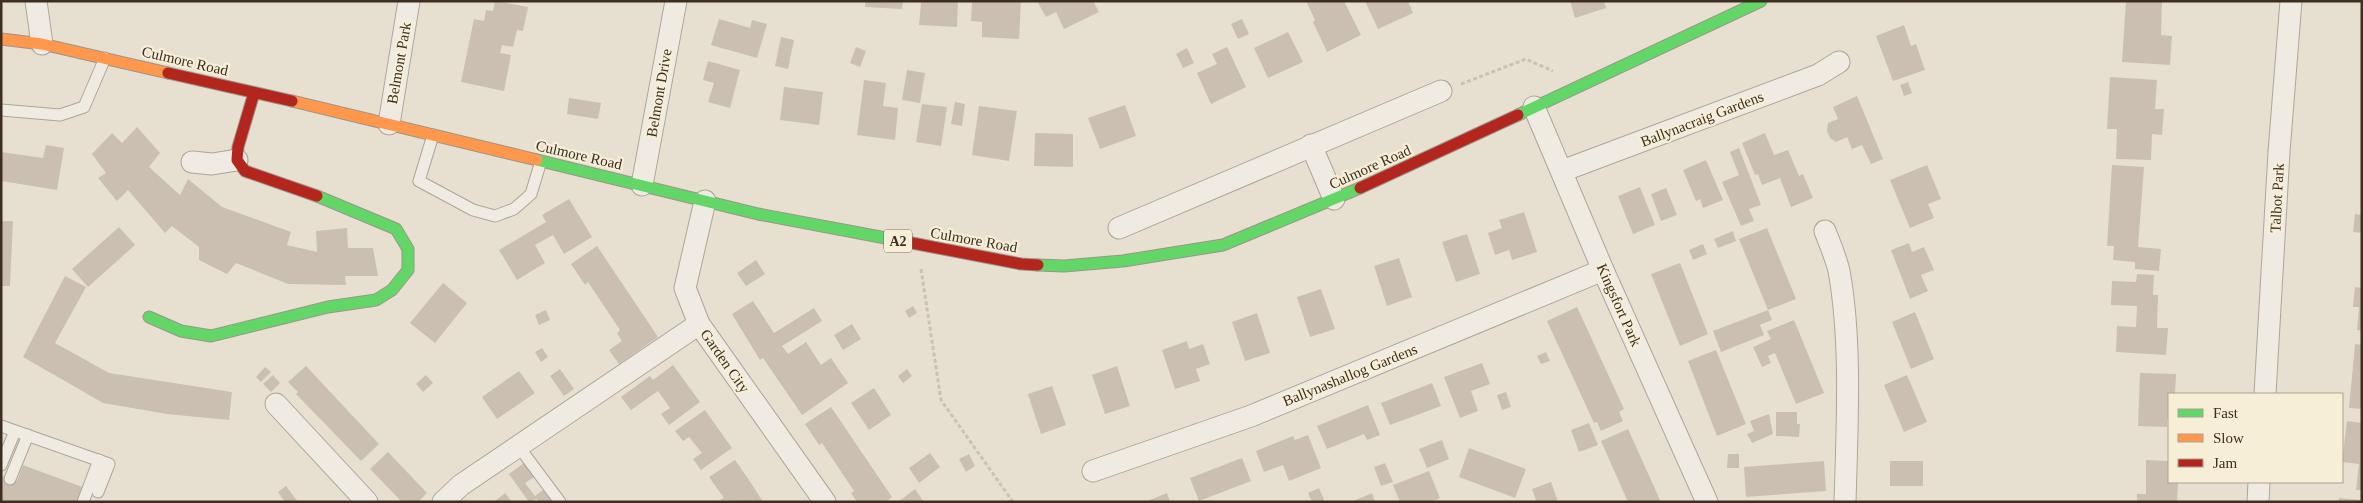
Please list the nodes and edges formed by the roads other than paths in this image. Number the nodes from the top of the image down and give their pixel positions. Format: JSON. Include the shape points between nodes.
{"nodes":[{"id":1,"x":36,"y":1,"type":"edge"},
{"id":2,"x":409,"y":1,"type":"edge"},
{"id":3,"x":676,"y":1,"type":"edge"},
{"id":4,"x":1761,"y":1,"type":"edge"},
{"id":5,"x":2292,"y":1,"type":"edge"},
{"id":6,"x":1,"y":39,"type":"edge"},
{"id":7,"x":42,"y":44,"type":"junction"},
{"id":8,"x":106,"y":58,"type":"junction"},
{"id":9,"x":1839,"y":62,"type":"dead end"},
{"id":10,"x":1441,"y":91,"type":"road end"},
{"id":11,"x":254,"y":93,"type":"junction"},
{"id":12,"x":1534,"y":107,"type":"junction"},
{"id":13,"x":1,"y":110,"type":"edge"},
{"id":14,"x":389,"y":124,"type":"junction"},
{"id":15,"x":432,"y":134,"type":"junction"},
{"id":16,"x":1310,"y":145,"type":"junction"},
{"id":17,"x":237,"y":160,"type":"junction"},
{"id":18,"x":540,"y":161,"type":"junction"},
{"id":19,"x":192,"y":162,"type":"dead end"},
{"id":20,"x":1562,"y":171,"type":"junction"},
{"id":21,"x":642,"y":185,"type":"junction"},
{"id":22,"x":1334,"y":199,"type":"junction"},
{"id":23,"x":705,"y":201,"type":"junction"},
{"id":24,"x":1119,"y":228,"type":"dead end"},
{"id":25,"x":1825,"y":231,"type":"dead end"},
{"id":26,"x":1603,"y":270,"type":"junction"},
{"id":27,"x":149,"y":317,"type":"dead end"},
{"id":28,"x":699,"y":324,"type":"junction"},
{"id":29,"x":2265,"y":393,"type":"edge"},
{"id":30,"x":276,"y":404,"type":"dead end"},
{"id":31,"x":1,"y":426,"type":"edge"},
{"id":32,"x":15,"y":431,"type":"junction"},
{"id":33,"x":28,"y":435,"type":"junction"},
{"id":34,"x":519,"y":447,"type":"junction"},
{"id":35,"x":104,"y":462,"type":"junction"},
{"id":36,"x":1,"y":465,"type":"edge"},
{"id":37,"x":1093,"y":471,"type":"dead end"},
{"id":38,"x":10,"y":479,"type":"dead end"},
{"id":39,"x":2259,"y":483,"type":"edge"},
{"id":40,"x":98,"y":492,"type":"dead end"},
{"id":41,"x":83,"y":502,"type":"edge"},
{"id":42,"x":367,"y":502,"type":"edge"},
{"id":43,"x":443,"y":502,"type":"edge"},
{"id":44,"x":560,"y":502,"type":"edge"},
{"id":45,"x":825,"y":502,"type":"edge"},
{"id":46,"x":1707,"y":502,"type":"edge"},
{"id":47,"x":1845,"y":502,"type":"edge"},
{"id":48,"x":2258,"y":502,"type":"edge"}],
"edges":[{"from":1,"to":7,"type":"street"},
{"from":2,"to":14,"type":"street","name":"Belmont Park"},
{"from":3,"to":21,"type":"street","name":"Belmont Drive"},
{"from":4,"to":12,"type":"main road","name":"Culmore Road","number":"A2"},
{"from":5,"to":29,"type":"street","name":"Talbot Park","via":[[2279,152]]},
{"from":6,"to":7,"type":"main road","name":"Culmore Road","number":"A2"},
{"from":7,"to":8,"type":"main road","name":"Culmore Road","number":"A2"},
{"from":8,"to":11,"type":"main road","name":"Culmore Road","number":"A2"},
{"from":8,"to":13,"type":"lane","via":[[84,107],[60,115]]},
{"from":9,"to":20,"type":"street","name":"Ballynacraig Gardens","via":[[1818,75]]},
{"from":10,"to":16,"type":"street"},
{"from":11,"to":14,"type":"main road","name":"Culmore Road","number":"A2"},
{"from":11,"to":17,"type":"main road"},
{"from":12,"to":20,"type":"street","name":"Kingsfort Park"},
{"from":12,"to":22,"type":"main road","name":"Culmore Road","number":"A2"},
{"from":14,"to":15,"type":"main road","name":"Culmore Road","number":"A2"},
{"from":15,"to":18,"type":"main road","name":"Culmore Road","number":"A2"},
{"from":15,"to":18,"type":"lane","via":[[419,181],[473,210],[495,216],[514,209],[531,194]]},
{"from":16,"to":22,"type":"street"},
{"from":16,"to":24,"type":"street"},
{"from":17,"to":19,"type":"street","via":[[212,164]]},
{"from":17,"to":27,"type":"main road","via":[[245,171],[396,229],[408,249],[408,270],[392,290],[376,300],[328,307],[211,336],[182,331]]},
{"from":18,"to":21,"type":"main road","name":"Culmore Road","number":"A2"},
{"from":20,"to":26,"type":"street","name":"Kingsfort Park"},
{"from":21,"to":23,"type":"main road","name":"Culmore Road","number":"A2"},
{"from":22,"to":23,"type":"main road","name":"Culmore Road","number":"A2","via":[[1223,245],[1123,261],[1064,266],[1020,264]]},
{"from":23,"to":28,"type":"street","name":"Garden City","via":[[685,288]]},
{"from":25,"to":47,"type":"street","via":[[1839,270],[1845,335]]},
{"from":26,"to":37,"type":"street","name":"Ballynashallog Gardens","via":[[1251,416]]},
{"from":26,"to":46,"type":"street","name":"Kingsfort Park"},
{"from":28,"to":34,"type":"street"},
{"from":28,"to":45,"type":"street","name":"Garden City"},
{"from":30,"to":42,"type":"street"},
{"from":31,"to":32,"type":"lane"},
{"from":32,"to":33,"type":"lane"},
{"from":32,"to":36,"type":"lane"},
{"from":33,"to":35,"type":"lane"},
{"from":33,"to":38,"type":"lane"},
{"from":34,"to":43,"type":"street","via":[[461,485]]},
{"from":34,"to":44,"type":"lane"},
{"from":35,"to":40,"type":"lane"},
{"from":35,"to":41,"type":"lane"},
{"from":39,"to":48,"type":"street"}]}
